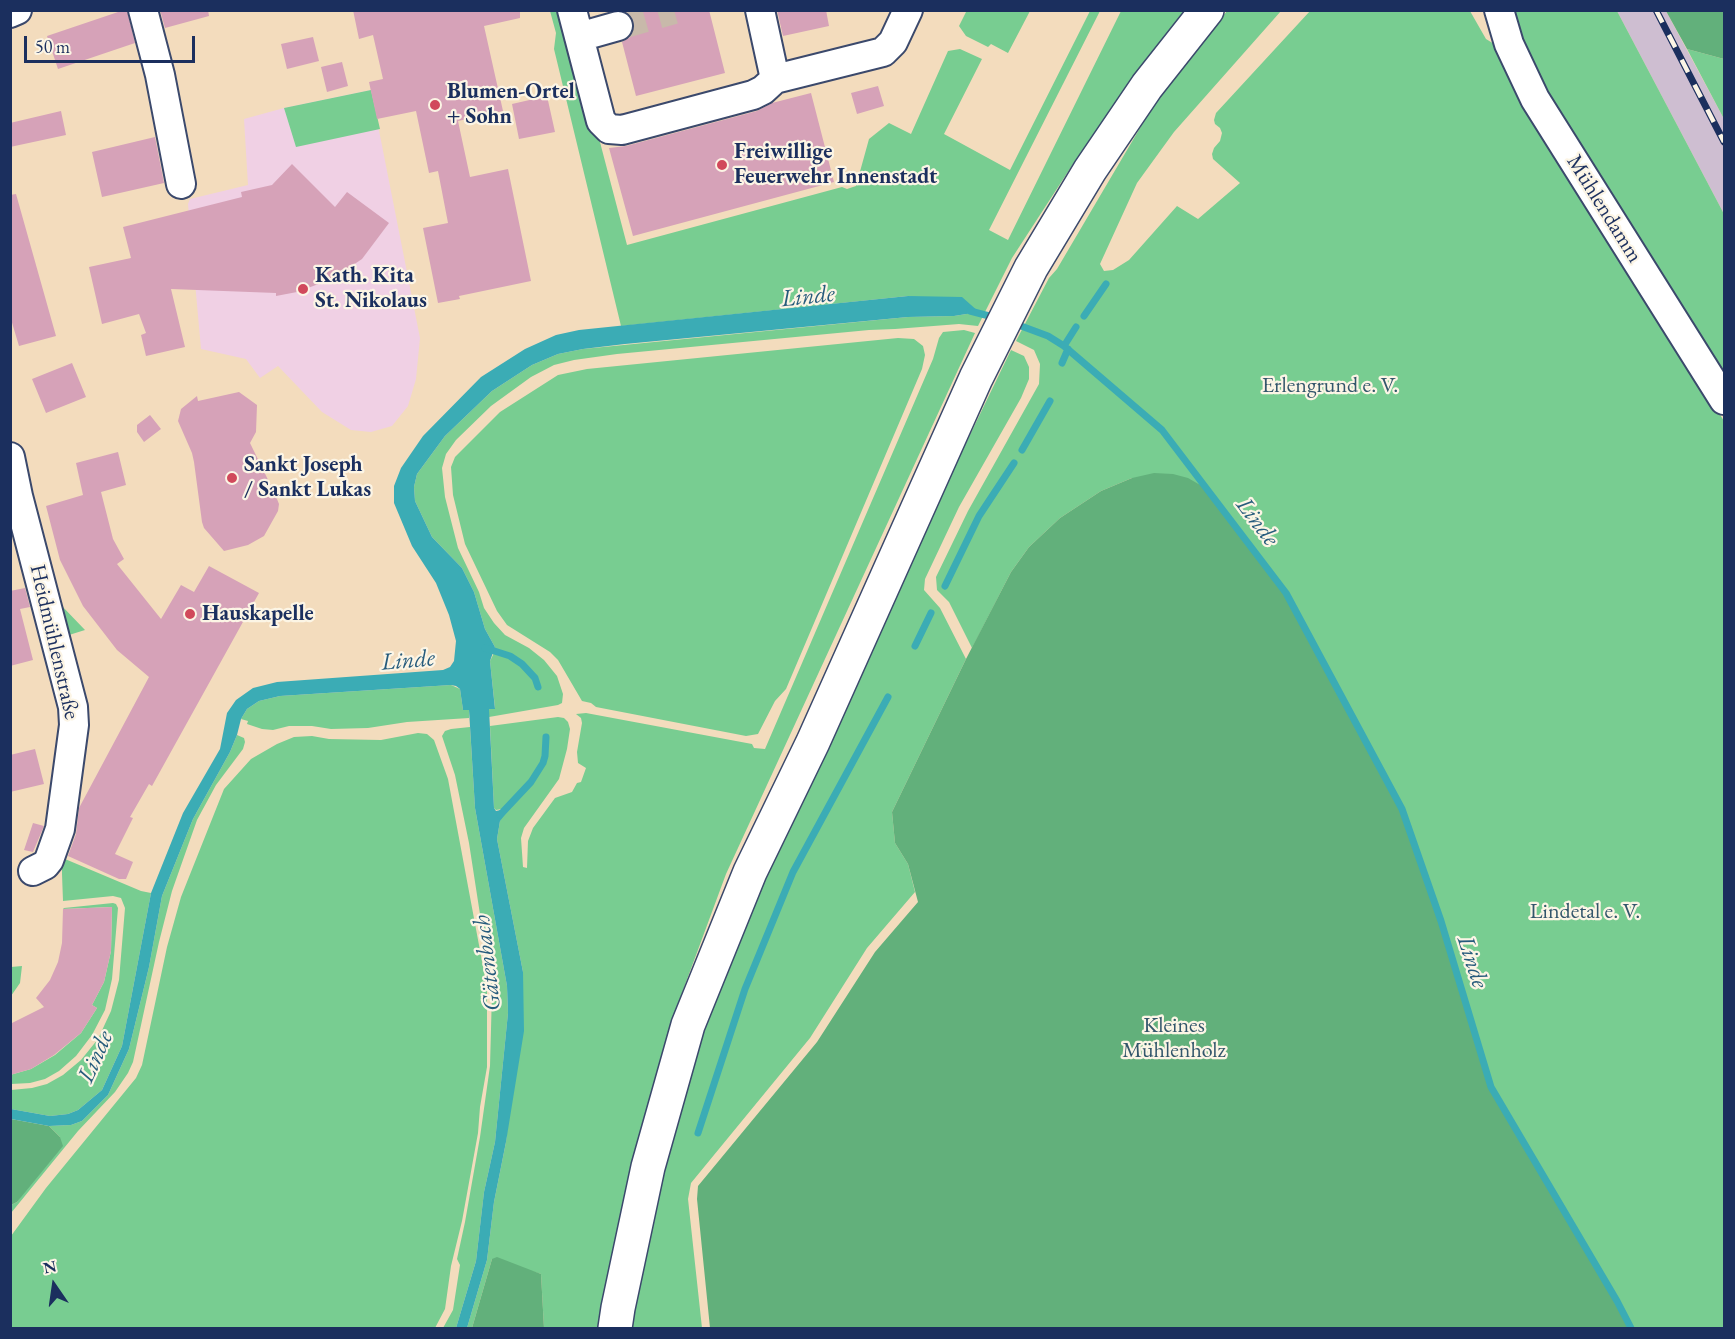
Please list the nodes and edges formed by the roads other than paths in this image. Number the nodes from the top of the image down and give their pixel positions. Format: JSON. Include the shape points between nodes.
{"nodes":[{"id":1,"x":17,"y":10,"type":"edge"},
{"id":2,"x":143,"y":10,"type":"edge"},
{"id":3,"x":760,"y":10,"type":"edge"},
{"id":4,"x":908,"y":10,"type":"edge"},
{"id":5,"x":1207,"y":10,"type":"edge"},
{"id":6,"x":1499,"y":10,"type":"edge"},
{"id":7,"x":10,"y":12,"type":"edge"},
{"id":8,"x":575,"y":24,"type":"edge"},
{"id":9,"x":618,"y":26,"type":"tunnel mouth"},
{"id":10,"x":775,"y":79,"type":"junction"},
{"id":11,"x":181,"y":184,"type":"dead end"},
{"id":12,"x":1725,"y":400,"type":"edge"},
{"id":13,"x":11,"y":467,"type":"edge"},
{"id":14,"x":33,"y":871,"type":"dead end"},
{"id":15,"x":615,"y":1329,"type":"edge"}],
"edges":[{"from":1,"to":7,"type":"street"},
{"from":2,"to":11,"type":"street"},
{"from":3,"to":10,"type":"street"},
{"from":4,"to":10,"type":"street","via":[[893,42],[883,52]]},
{"from":5,"to":15,"type":"main road","via":[[1140,95],[1031,268],[976,378],[818,731],[750,872],[688,1025],[648,1167]]},
{"from":6,"to":12,"type":"street","name":"Mühlendamm","via":[[1509,44],[1535,99]]},
{"from":8,"to":9,"type":"street"},
{"from":8,"to":10,"type":"street","via":[[601,121],[609,129],[704,115],[763,90]]},
{"from":13,"to":14,"type":"street","name":"Heidmühlenstraße","via":[[73,707],[74,725],[60,829],[50,860]]}]}
